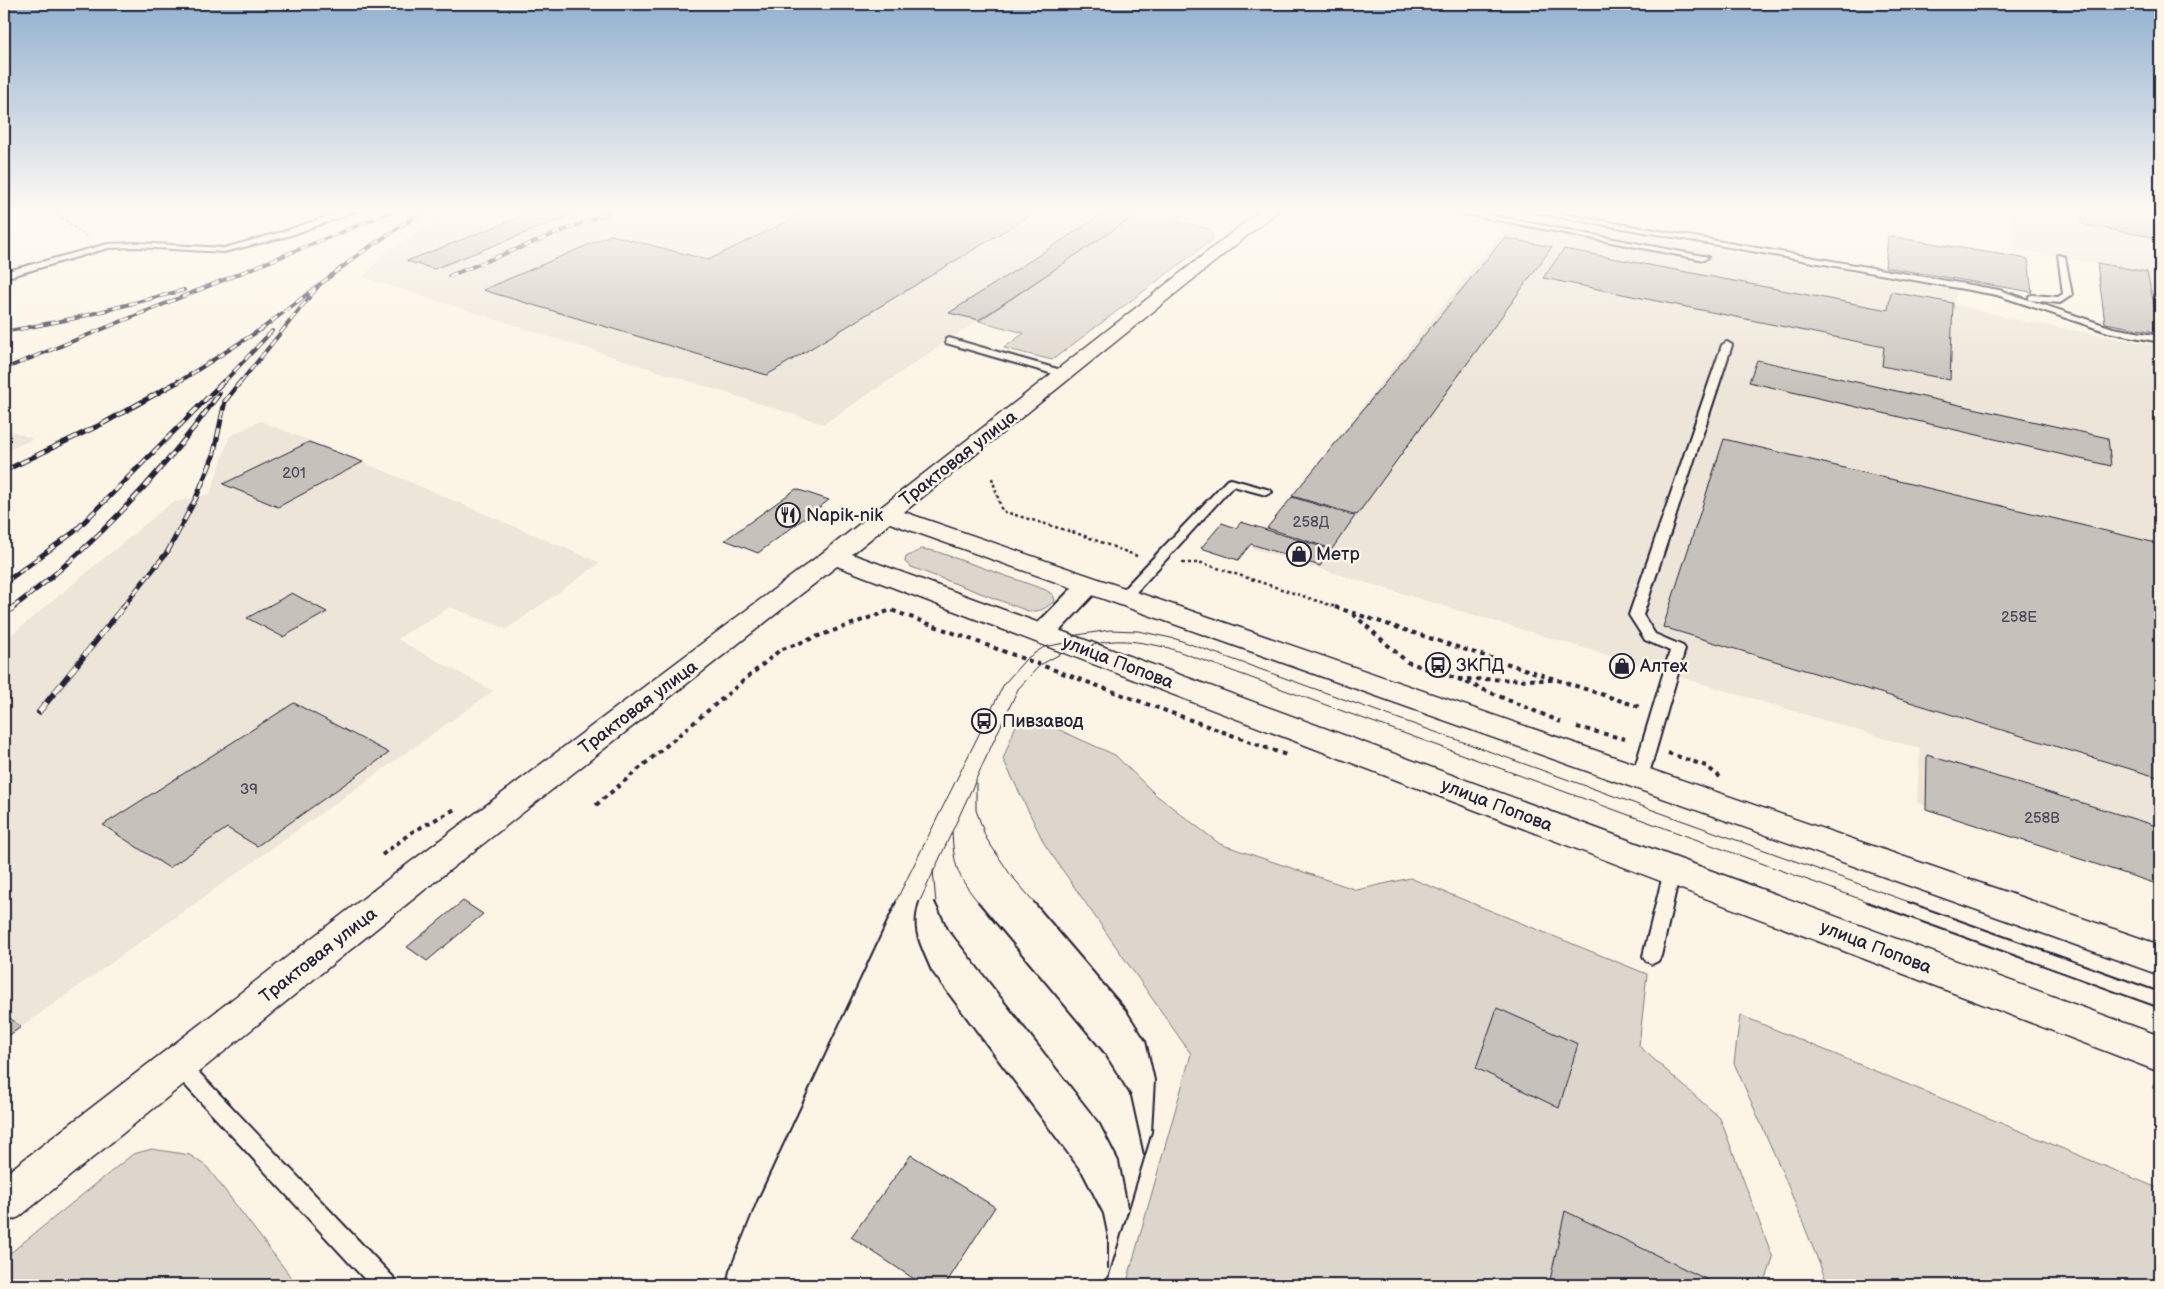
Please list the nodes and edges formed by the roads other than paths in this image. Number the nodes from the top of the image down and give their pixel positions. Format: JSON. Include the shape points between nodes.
{"nodes":[{"id":1,"x":20,"y":270,"type":"edge"},
{"id":2,"x":1195,"y":270,"type":"edge"},
{"id":3,"x":1869,"y":270,"type":"edge"},
{"id":4,"x":2063,"y":270,"type":"edge"},
{"id":5,"x":4,"y":275,"type":"edge"},
{"id":6,"x":1999,"y":293,"type":"junction"},
{"id":7,"x":2160,"y":339,"type":"edge"},
{"id":8,"x":949,"y":342,"type":"dead end"},
{"id":9,"x":1727,"y":345,"type":"dead end"},
{"id":10,"x":1064,"y":374,"type":"junction"},
{"id":11,"x":1266,"y":492,"type":"dead end"},
{"id":12,"x":887,"y":514,"type":"junction"},
{"id":13,"x":834,"y":556,"type":"junction"},
{"id":14,"x":1089,"y":585,"type":"junction"},
{"id":15,"x":1124,"y":597,"type":"junction"},
{"id":16,"x":1042,"y":634,"type":"junction"},
{"id":17,"x":1640,"y":778,"type":"junction"},
{"id":18,"x":1672,"y":871,"type":"junction"},
{"id":19,"x":1652,"y":956,"type":"dead end"},
{"id":20,"x":2160,"y":960,"type":"edge"},
{"id":21,"x":2160,"y":1054,"type":"edge"},
{"id":22,"x":178,"y":1065,"type":"junction"},
{"id":23,"x":4,"y":1202,"type":"edge"},
{"id":24,"x":385,"y":1285,"type":"edge"}],
"edges":[{"from":1,"to":5,"type":"lane"},
{"from":2,"to":10,"type":"main road","name":"Трактовая улица"},
{"from":3,"to":6,"type":"lane"},
{"from":4,"to":6,"type":"lane","via":[[2068,295],[2060,300]]},
{"from":6,"to":7,"type":"lane","via":[[2110,330]]},
{"from":8,"to":10,"type":"lane"},
{"from":9,"to":17,"type":"lane","via":[[1636,615],[1650,638],[1678,649]]},
{"from":10,"to":12,"type":"main road","name":"Трактовая улица"},
{"from":11,"to":15,"type":"lane","via":[[1231,482]]},
{"from":12,"to":13,"type":"main road","name":"Трактовая улица"},
{"from":12,"to":14,"type":"main road"},
{"from":13,"to":16,"type":"main road","name":"улица Попова"},
{"from":13,"to":22,"type":"main road","name":"Трактовая улица","via":[[416,877]]},
{"from":14,"to":15,"type":"main road"},
{"from":14,"to":16,"type":"street"},
{"from":15,"to":17,"type":"main road"},
{"from":16,"to":18,"type":"main road","name":"улица Попова"},
{"from":17,"to":20,"type":"main road"},
{"from":18,"to":19,"type":"lane"},
{"from":18,"to":21,"type":"main road","name":"улица Попова"},
{"from":22,"to":23,"type":"main road","name":"Трактовая улица"},
{"from":22,"to":24,"type":"lane"}]}
